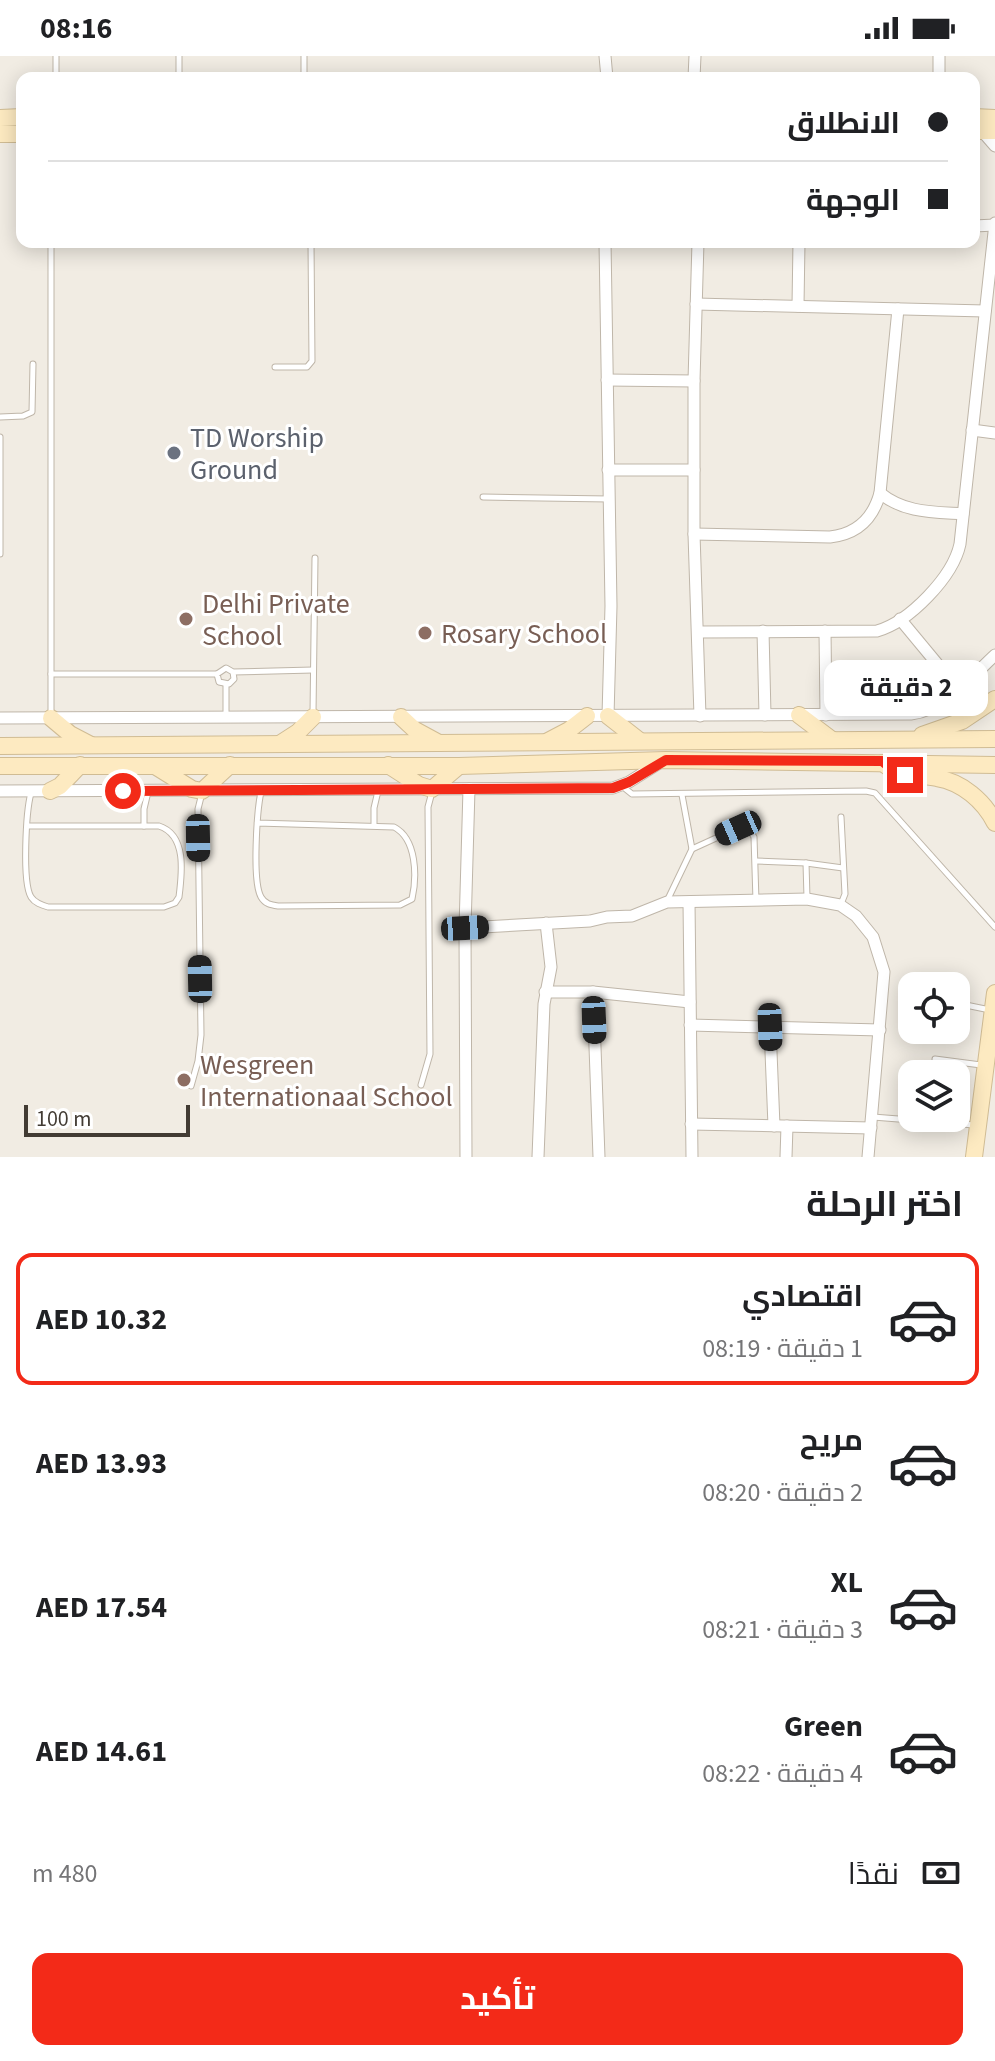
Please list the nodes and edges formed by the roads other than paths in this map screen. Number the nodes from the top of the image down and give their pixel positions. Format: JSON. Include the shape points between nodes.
{"nodes":[{"id":1,"x":995,"y":118,"type":"edge"},
{"id":2,"x":981,"y":127,"type":"edge"},
{"id":3,"x":995,"y":146,"type":"edge"},
{"id":4,"x":995,"y":224,"type":"edge"},
{"id":5,"x":51,"y":248,"type":"edge"},
{"id":6,"x":311,"y":248,"type":"edge"},
{"id":7,"x":605,"y":248,"type":"edge"},
{"id":8,"x":698,"y":248,"type":"edge"},
{"id":9,"x":799,"y":248,"type":"edge"},
{"id":10,"x":696,"y":304,"type":"junction"},
{"id":11,"x":798,"y":306,"type":"junction"},
{"id":12,"x":898,"y":309,"type":"junction"},
{"id":13,"x":985,"y":311,"type":"junction"},
{"id":14,"x":33,"y":364,"type":"dead end"},
{"id":15,"x":275,"y":367,"type":"dead end"},
{"id":16,"x":607,"y":380,"type":"junction"},
{"id":17,"x":694,"y":381,"type":"junction"},
{"id":18,"x":0,"y":417,"type":"edge"},
{"id":19,"x":972,"y":430,"type":"junction"},
{"id":20,"x":995,"y":433,"type":"edge"},
{"id":21,"x":0,"y":437,"type":"edge"},
{"id":22,"x":608,"y":470,"type":"junction"},
{"id":23,"x":694,"y":470,"type":"junction"},
{"id":24,"x":880,"y":493,"type":"junction"},
{"id":25,"x":483,"y":497,"type":"dead end"},
{"id":26,"x":609,"y":499,"type":"junction"},
{"id":27,"x":963,"y":514,"type":"junction"},
{"id":28,"x":694,"y":534,"type":"junction"},
{"id":29,"x":0,"y":554,"type":"edge"},
{"id":30,"x":315,"y":558,"type":"dead end"},
{"id":31,"x":900,"y":619,"type":"junction"},
{"id":32,"x":763,"y":631,"type":"junction"},
{"id":33,"x":825,"y":631,"type":"junction"},
{"id":34,"x":698,"y":632,"type":"junction"},
{"id":35,"x":995,"y":655,"type":"edge"},
{"id":36,"x":314,"y":670,"type":"junction"},
{"id":37,"x":233,"y":672,"type":"junction"},
{"id":38,"x":51,"y":674,"type":"junction"},
{"id":39,"x":217,"y":674,"type":"junction"},
{"id":40,"x":226,"y":685,"type":"junction"},
{"id":41,"x":958,"y":689,"type":"junction"},
{"id":42,"x":995,"y":699,"type":"edge"},
{"id":43,"x":765,"y":715,"type":"junction"},
{"id":44,"x":799,"y":715,"type":"junction"},
{"id":45,"x":826,"y":715,"type":"junction"},
{"id":46,"x":587,"y":716,"type":"junction"},
{"id":47,"x":608,"y":716,"type":"junction"},
{"id":48,"x":700,"y":716,"type":"junction"},
{"id":49,"x":226,"y":717,"type":"junction"},
{"id":50,"x":313,"y":717,"type":"junction"},
{"id":51,"x":401,"y":717,"type":"junction"},
{"id":52,"x":0,"y":718,"type":"edge"},
{"id":53,"x":51,"y":718,"type":"junction"},
{"id":54,"x":911,"y":739,"type":"junction"},
{"id":55,"x":995,"y":739,"type":"edge"},
{"id":56,"x":834,"y":741,"type":"junction"},
{"id":57,"x":642,"y":742,"type":"junction"},
{"id":58,"x":542,"y":743,"type":"junction"},
{"id":59,"x":279,"y":744,"type":"junction"},
{"id":60,"x":440,"y":744,"type":"junction"},
{"id":61,"x":0,"y":746,"type":"edge"},
{"id":62,"x":92,"y":746,"type":"junction"},
{"id":63,"x":666,"y":760,"type":"junction"},
{"id":64,"x":882,"y":761,"type":"junction"},
{"id":65,"x":80,"y":765,"type":"junction"},
{"id":66,"x":153,"y":765,"type":"junction"},
{"id":67,"x":230,"y":765,"type":"junction"},
{"id":68,"x":387,"y":765,"type":"junction"},
{"id":69,"x":995,"y":765,"type":"edge"},
{"id":70,"x":0,"y":766,"type":"edge"},
{"id":71,"x":459,"y":766,"type":"junction"},
{"id":72,"x":621,"y":786,"type":"junction"},
{"id":73,"x":432,"y":789,"type":"junction"},
{"id":74,"x":469,"y":789,"type":"junction"},
{"id":75,"x":378,"y":790,"type":"junction"},
{"id":76,"x":0,"y":791,"type":"edge"},
{"id":77,"x":31,"y":791,"type":"junction"},
{"id":78,"x":50,"y":791,"type":"junction"},
{"id":79,"x":148,"y":791,"type":"junction"},
{"id":80,"x":202,"y":791,"type":"junction"},
{"id":81,"x":261,"y":791,"type":"junction"},
{"id":82,"x":682,"y":795,"type":"junction"},
{"id":83,"x":841,"y":817,"type":"dead end"},
{"id":84,"x":257,"y":823,"type":"junction"},
{"id":85,"x":995,"y":823,"type":"edge"},
{"id":86,"x":374,"y":825,"type":"junction"},
{"id":87,"x":27,"y":826,"type":"junction"},
{"id":88,"x":144,"y":826,"type":"junction"},
{"id":89,"x":692,"y":849,"type":"junction"},
{"id":90,"x":756,"y":861,"type":"junction"},
{"id":91,"x":806,"y":863,"type":"junction"},
{"id":92,"x":843,"y":868,"type":"junction"},
{"id":93,"x":807,"y":899,"type":"junction"},
{"id":94,"x":756,"y":901,"type":"junction"},
{"id":95,"x":667,"y":902,"type":"junction"},
{"id":96,"x":689,"y":902,"type":"junction"},
{"id":97,"x":840,"y":905,"type":"junction"},
{"id":98,"x":546,"y":923,"type":"junction"},
{"id":99,"x":995,"y":927,"type":"edge"},
{"id":100,"x":465,"y":928,"type":"junction"},
{"id":101,"x":545,"y":992,"type":"junction"},
{"id":102,"x":593,"y":992,"type":"junction"},
{"id":103,"x":690,"y":1002,"type":"junction"},
{"id":104,"x":994,"y":1002,"type":"edge"},
{"id":105,"x":970,"y":1003,"type":"edge"},
{"id":106,"x":690,"y":1025,"type":"junction"},
{"id":107,"x":770,"y":1027,"type":"junction"},
{"id":108,"x":880,"y":1030,"type":"junction"},
{"id":109,"x":935,"y":1059,"type":"dead end"},
{"id":110,"x":986,"y":1066,"type":"junction"},
{"id":111,"x":421,"y":1085,"type":"dead end"},
{"id":112,"x":191,"y":1086,"type":"dead end"},
{"id":113,"x":871,"y":1122,"type":"junction"},
{"id":114,"x":691,"y":1124,"type":"junction"},
{"id":115,"x":978,"y":1125,"type":"junction"},
{"id":116,"x":780,"y":1126,"type":"junction"},
{"id":117,"x":466,"y":1157,"type":"edge"},
{"id":118,"x":538,"y":1157,"type":"edge"},
{"id":119,"x":599,"y":1157,"type":"edge"},
{"id":120,"x":692,"y":1157,"type":"edge"},
{"id":121,"x":786,"y":1157,"type":"edge"},
{"id":122,"x":868,"y":1157,"type":"edge"},
{"id":123,"x":974,"y":1157,"type":"edge"}],
"edges":[{"from":1,"to":2,"type":"main road"},
{"from":2,"to":3,"type":"street"},
{"from":4,"to":13,"type":"street"},
{"from":5,"to":38,"type":"lane"},
{"from":6,"to":15,"type":"lane","via":[[311,363]]},
{"from":7,"to":16,"type":"street"},
{"from":8,"to":10,"type":"street"},
{"from":9,"to":11,"type":"street"},
{"from":10,"to":11,"type":"street"},
{"from":10,"to":17,"type":"street"},
{"from":11,"to":12,"type":"street"},
{"from":12,"to":13,"type":"street"},
{"from":12,"to":24,"type":"street"},
{"from":13,"to":19,"type":"street"},
{"from":14,"to":18,"type":"lane","via":[[32,412]]},
{"from":16,"to":17,"type":"street"},
{"from":16,"to":22,"type":"street"},
{"from":17,"to":23,"type":"street"},
{"from":19,"to":20,"type":"street"},
{"from":19,"to":27,"type":"street"},
{"from":21,"to":29,"type":"lane"},
{"from":22,"to":23,"type":"street"},
{"from":22,"to":26,"type":"street"},
{"from":23,"to":28,"type":"street"},
{"from":24,"to":27,"type":"street","via":[[910,510]]},
{"from":24,"to":28,"type":"street","via":[[866,521],[840,536]]},
{"from":25,"to":26,"type":"lane"},
{"from":26,"to":47,"type":"street"},
{"from":27,"to":31,"type":"street","via":[[958,554],[949,574]]},
{"from":28,"to":34,"type":"street"},
{"from":30,"to":36,"type":"lane"},
{"from":31,"to":33,"type":"street","via":[[877,631]]},
{"from":31,"to":41,"type":"street"},
{"from":32,"to":33,"type":"street"},
{"from":32,"to":34,"type":"street"},
{"from":32,"to":43,"type":"street"},
{"from":33,"to":45,"type":"street"},
{"from":34,"to":48,"type":"street"},
{"from":35,"to":41,"type":"street"},
{"from":36,"to":37,"type":"lane"},
{"from":36,"to":50,"type":"lane"},
{"from":37,"to":39,"type":"lane","via":[[226,668]]},
{"from":37,"to":40,"type":"lane"},
{"from":38,"to":39,"type":"lane"},
{"from":38,"to":53,"type":"lane"},
{"from":39,"to":40,"type":"lane"},
{"from":40,"to":49,"type":"lane"},
{"from":41,"to":45,"type":"street","via":[[920,713]]},
{"from":42,"to":54,"type":"main road","via":[[962,721]]},
{"from":43,"to":44,"type":"street"},
{"from":43,"to":48,"type":"street"},
{"from":44,"to":45,"type":"street"},
{"from":44,"to":56,"type":"main road"},
{"from":46,"to":47,"type":"street"},
{"from":46,"to":51,"type":"street"},
{"from":46,"to":58,"type":"main road"},
{"from":47,"to":48,"type":"street"},
{"from":47,"to":57,"type":"main road"},
{"from":49,"to":50,"type":"street"},
{"from":49,"to":53,"type":"street"},
{"from":50,"to":51,"type":"street"},
{"from":50,"to":59,"type":"main road"},
{"from":51,"to":60,"type":"main road"},
{"from":52,"to":53,"type":"street"},
{"from":53,"to":62,"type":"main road"},
{"from":54,"to":55,"type":"main road"},
{"from":54,"to":56,"type":"main road"},
{"from":56,"to":57,"type":"main road"},
{"from":57,"to":58,"type":"main road"},
{"from":58,"to":60,"type":"main road"},
{"from":59,"to":60,"type":"main road"},
{"from":59,"to":62,"type":"main road"},
{"from":61,"to":62,"type":"main road"},
{"from":63,"to":64,"type":"main road"},
{"from":63,"to":71,"type":"main road"},
{"from":63,"to":72,"type":"street"},
{"from":64,"to":69,"type":"main road"},
{"from":64,"to":85,"type":"main road","via":[[899,773],[959,786]]},
{"from":65,"to":66,"type":"main road"},
{"from":65,"to":70,"type":"main road"},
{"from":65,"to":78,"type":"main road"},
{"from":66,"to":67,"type":"main road"},
{"from":66,"to":80,"type":"main road"},
{"from":67,"to":68,"type":"main road"},
{"from":67,"to":80,"type":"main road"},
{"from":68,"to":71,"type":"main road"},
{"from":68,"to":73,"type":"main road"},
{"from":71,"to":73,"type":"main road"},
{"from":72,"to":74,"type":"street"},
{"from":72,"to":82,"type":"lane","via":[[632,794]]},
{"from":73,"to":74,"type":"street"},
{"from":73,"to":75,"type":"street"},
{"from":73,"to":111,"type":"lane","via":[[430,1054]]},
{"from":74,"to":100,"type":"street"},
{"from":75,"to":81,"type":"street"},
{"from":75,"to":86,"type":"lane"},
{"from":76,"to":77,"type":"street"},
{"from":77,"to":78,"type":"street"},
{"from":77,"to":87,"type":"lane"},
{"from":78,"to":79,"type":"street"},
{"from":79,"to":80,"type":"street"},
{"from":79,"to":88,"type":"lane"},
{"from":80,"to":81,"type":"street"},
{"from":80,"to":112,"type":"lane","via":[[201,1035]]},
{"from":81,"to":84,"type":"lane"},
{"from":82,"to":89,"type":"lane"},
{"from":82,"to":99,"type":"lane","via":[[875,793]]},
{"from":83,"to":92,"type":"lane"},
{"from":84,"to":86,"type":"lane"},
{"from":84,"to":86,"type":"lane","via":[[259,891],[269,904],[403,905],[413,895],[411,844],[400,830]]},
{"from":87,"to":88,"type":"lane"},
{"from":87,"to":88,"type":"lane","via":[[28,890],[37,904],[168,906],[180,893],[179,845],[168,830]]},
{"from":89,"to":90,"type":"lane","via":[[738,828],[749,829]]},
{"from":89,"to":95,"type":"lane"},
{"from":90,"to":91,"type":"lane"},
{"from":90,"to":94,"type":"lane"},
{"from":91,"to":92,"type":"lane"},
{"from":91,"to":93,"type":"lane"},
{"from":92,"to":97,"type":"lane","via":[[845,894]]},
{"from":93,"to":94,"type":"street"},
{"from":93,"to":97,"type":"street"},
{"from":94,"to":96,"type":"street"},
{"from":95,"to":96,"type":"street"},
{"from":95,"to":98,"type":"street","via":[[632,916]]},
{"from":96,"to":103,"type":"street"},
{"from":97,"to":108,"type":"street","via":[[856,916],[879,948],[884,972]]},
{"from":98,"to":100,"type":"street"},
{"from":98,"to":101,"type":"street","via":[[551,967]]},
{"from":100,"to":117,"type":"street"},
{"from":101,"to":102,"type":"street"},
{"from":101,"to":118,"type":"street"},
{"from":102,"to":103,"type":"street"},
{"from":102,"to":119,"type":"street"},
{"from":103,"to":106,"type":"street"},
{"from":104,"to":105,"type":"lane"},
{"from":104,"to":110,"type":"main road"},
{"from":106,"to":107,"type":"street"},
{"from":106,"to":114,"type":"street"},
{"from":107,"to":108,"type":"street"},
{"from":107,"to":116,"type":"street"},
{"from":108,"to":113,"type":"street"},
{"from":109,"to":110,"type":"lane"},
{"from":110,"to":115,"type":"main road"},
{"from":113,"to":115,"type":"lane"},
{"from":113,"to":116,"type":"street"},
{"from":113,"to":122,"type":"street"},
{"from":114,"to":116,"type":"street"},
{"from":114,"to":120,"type":"street"},
{"from":115,"to":123,"type":"main road"},
{"from":116,"to":121,"type":"street"}]}
